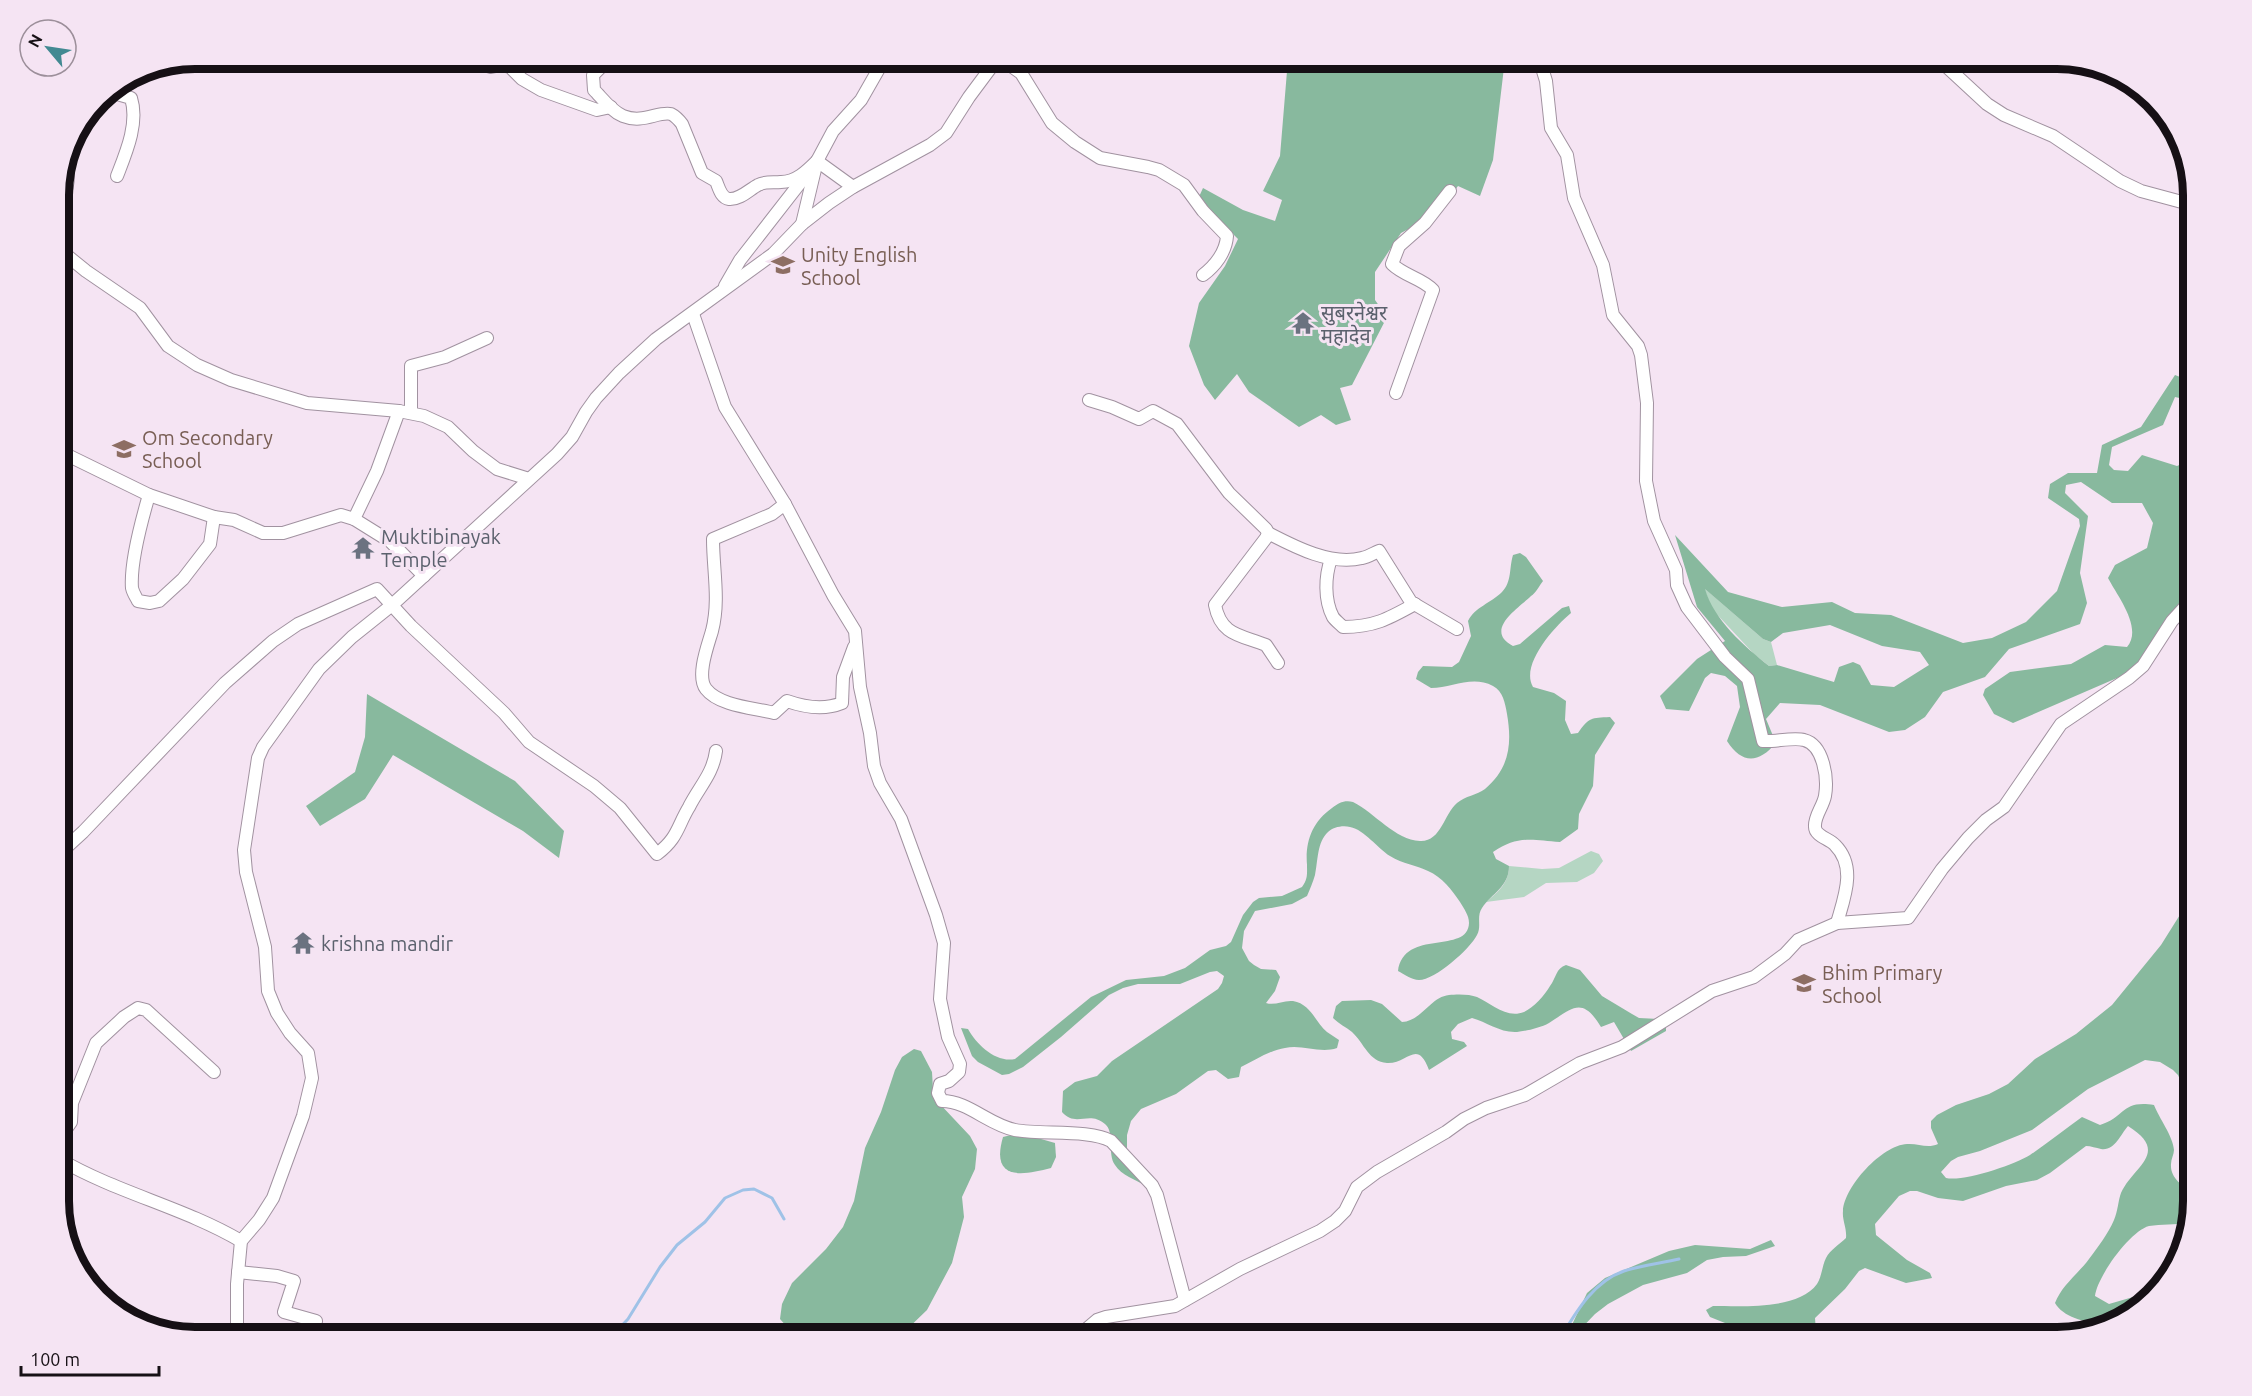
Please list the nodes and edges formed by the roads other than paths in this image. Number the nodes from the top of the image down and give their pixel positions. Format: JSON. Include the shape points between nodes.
{"nodes":[{"id":1,"x":512,"y":69,"type":"edge"},
{"id":2,"x":599,"y":69,"type":"edge"},
{"id":3,"x":879,"y":69,"type":"edge"},
{"id":4,"x":991,"y":69,"type":"edge"},
{"id":5,"x":1015,"y":69,"type":"edge"},
{"id":6,"x":1542,"y":69,"type":"edge"},
{"id":7,"x":1949,"y":69,"type":"edge"},
{"id":8,"x":119,"y":95,"type":"edge"},
{"id":9,"x":610,"y":107,"type":"junction"},
{"id":10,"x":817,"y":161,"type":"junction"},
{"id":11,"x":117,"y":176,"type":"dead end"},
{"id":12,"x":853,"y":187,"type":"junction"},
{"id":13,"x":1450,"y":190,"type":"dead end"},
{"id":14,"x":2183,"y":202,"type":"edge"},
{"id":15,"x":802,"y":224,"type":"junction"},
{"id":16,"x":69,"y":257,"type":"edge"},
{"id":17,"x":1203,"y":275,"type":"dead end"},
{"id":18,"x":723,"y":289,"type":"junction"},
{"id":19,"x":693,"y":314,"type":"junction"},
{"id":20,"x":487,"y":338,"type":"dead end"},
{"id":21,"x":1396,"y":393,"type":"dead end"},
{"id":22,"x":1089,"y":400,"type":"dead end"},
{"id":23,"x":405,"y":412,"type":"junction"},
{"id":24,"x":69,"y":456,"type":"edge"},
{"id":25,"x":529,"y":479,"type":"junction"},
{"id":26,"x":149,"y":495,"type":"junction"},
{"id":27,"x":785,"y":504,"type":"junction"},
{"id":28,"x":214,"y":517,"type":"junction"},
{"id":29,"x":354,"y":519,"type":"junction"},
{"id":30,"x":1268,"y":533,"type":"junction"},
{"id":31,"x":1331,"y":559,"type":"junction"},
{"id":32,"x":424,"y":576,"type":"junction"},
{"id":33,"x":1415,"y":604,"type":"junction"},
{"id":34,"x":392,"y":605,"type":"junction"},
{"id":35,"x":2183,"y":609,"type":"edge"},
{"id":36,"x":1457,"y":629,"type":"dead end"},
{"id":37,"x":856,"y":642,"type":"junction"},
{"id":38,"x":1278,"y":663,"type":"dead end"},
{"id":39,"x":716,"y":751,"type":"dead end"},
{"id":40,"x":69,"y":845,"type":"edge"},
{"id":41,"x":1837,"y":923,"type":"junction"},
{"id":42,"x":214,"y":1072,"type":"dead end"},
{"id":43,"x":69,"y":1125,"type":"edge"},
{"id":44,"x":69,"y":1164,"type":"edge"},
{"id":45,"x":241,"y":1241,"type":"junction"},
{"id":46,"x":238,"y":1272,"type":"junction"},
{"id":47,"x":1185,"y":1300,"type":"junction"},
{"id":48,"x":237,"y":1327,"type":"edge"},
{"id":49,"x":315,"y":1327,"type":"edge"},
{"id":50,"x":1089,"y":1327,"type":"edge"}],
"edges":[{"from":1,"to":9,"type":"street","via":[[541,90],[597,110]]},
{"from":2,"to":9,"type":"street","via":[[593,75],[594,90]]},
{"from":3,"to":10,"type":"street","via":[[861,100],[833,131]]},
{"from":4,"to":12,"type":"street","via":[[946,133]]},
{"from":5,"to":17,"type":"street","via":[[1052,123],[1075,142],[1100,158],[1160,170],[1190,190],[1203,211],[1227,236],[1224,251]]},
{"from":6,"to":41,"type":"street","via":[[1551,128],[1567,155],[1574,198],[1603,265],[1613,315],[1641,355],[1647,403],[1646,481],[1654,521],[1687,607],[1725,657],[1749,679],[1762,741],[1803,739],[1821,757],[1825,797],[1816,831],[1835,845],[1846,861],[1848,883]]},
{"from":7,"to":14,"type":"street","via":[[2004,116],[2053,136],[2120,181]]},
{"from":8,"to":11,"type":"street","via":[[131,98],[133,105],[128,147]]},
{"from":9,"to":10,"type":"street","via":[[619,115],[639,120],[667,114],[676,117],[702,173],[716,181],[720,192],[730,199],[760,184],[785,182],[803,174]]},
{"from":10,"to":12,"type":"street"},
{"from":10,"to":15,"type":"street"},
{"from":10,"to":18,"type":"street","via":[[740,260]]},
{"from":12,"to":15,"type":"street"},
{"from":13,"to":21,"type":"street","via":[[1425,223],[1399,246],[1392,264],[1433,290]]},
{"from":15,"to":18,"type":"street","via":[[773,254]]},
{"from":16,"to":23,"type":"street","via":[[140,308],[168,346],[197,365],[231,380],[307,403]]},
{"from":18,"to":19,"type":"street"},
{"from":19,"to":25,"type":"street","via":[[656,339],[619,373],[586,412],[572,437]]},
{"from":19,"to":27,"type":"street","via":[[721,399]]},
{"from":20,"to":23,"type":"street","via":[[445,357],[411,366]]},
{"from":22,"to":30,"type":"street","via":[[1139,419],[1153,411],[1177,424],[1229,493]]},
{"from":23,"to":25,"type":"street","via":[[448,428],[496,469]]},
{"from":23,"to":29,"type":"street"},
{"from":24,"to":26,"type":"street"},
{"from":25,"to":32,"type":"street"},
{"from":26,"to":28,"type":"street"},
{"from":26,"to":28,"type":"street","via":[[133,572],[132,591],[138,601],[159,601],[183,579],[210,543]]},
{"from":27,"to":37,"type":"street","via":[[855,631]]},
{"from":27,"to":37,"type":"street","via":[[772,514],[713,539],[716,594],[702,672],[704,687],[732,703],[774,713],[787,700],[834,706],[842,703],[843,677]]},
{"from":28,"to":29,"type":"street","via":[[271,534],[308,527],[340,515]]},
{"from":29,"to":32,"type":"street","via":[[391,542]]},
{"from":30,"to":31,"type":"street"},
{"from":30,"to":38,"type":"street","via":[[1215,605],[1223,626],[1244,639],[1266,645]]},
{"from":31,"to":33,"type":"street","via":[[1361,558],[1379,551]]},
{"from":31,"to":33,"type":"street","via":[[1326,593],[1333,617],[1343,627],[1366,627]]},
{"from":32,"to":34,"type":"street"},
{"from":33,"to":36,"type":"street"},
{"from":34,"to":39,"type":"street","via":[[529,742],[620,807],[657,854],[677,834],[688,808],[712,772]]},
{"from":34,"to":40,"type":"street","via":[[377,589],[298,624],[273,641],[225,683]]},
{"from":34,"to":45,"type":"street","via":[[352,637],[309,680],[258,758],[244,850],[246,872],[265,947],[268,991],[277,1013],[308,1053],[312,1078],[303,1116],[273,1198]]},
{"from":35,"to":41,"type":"street","via":[[2143,666],[2061,724],[2004,807],[1968,838],[1908,918]]},
{"from":37,"to":47,"type":"street","via":[[874,766],[879,783],[901,819],[944,943],[940,999],[948,1037],[960,1064],[959,1072],[940,1084],[938,1093],[942,1101],[959,1104],[1001,1127],[1089,1135],[1111,1141],[1157,1195]]},
{"from":41,"to":47,"type":"street","via":[[1798,940],[1754,976],[1712,991],[1622,1047],[1580,1063],[1525,1095],[1464,1119],[1357,1187],[1345,1211],[1320,1231]]},
{"from":42,"to":43,"type":"street","via":[[146,1010],[134,1010],[96,1042],[72,1103]]},
{"from":44,"to":45,"type":"street"},
{"from":45,"to":46,"type":"street"},
{"from":46,"to":48,"type":"street"},
{"from":46,"to":49,"type":"street","via":[[294,1281],[284,1312],[316,1321]]},
{"from":47,"to":50,"type":"street","via":[[1175,1306],[1096,1320]]}]}
